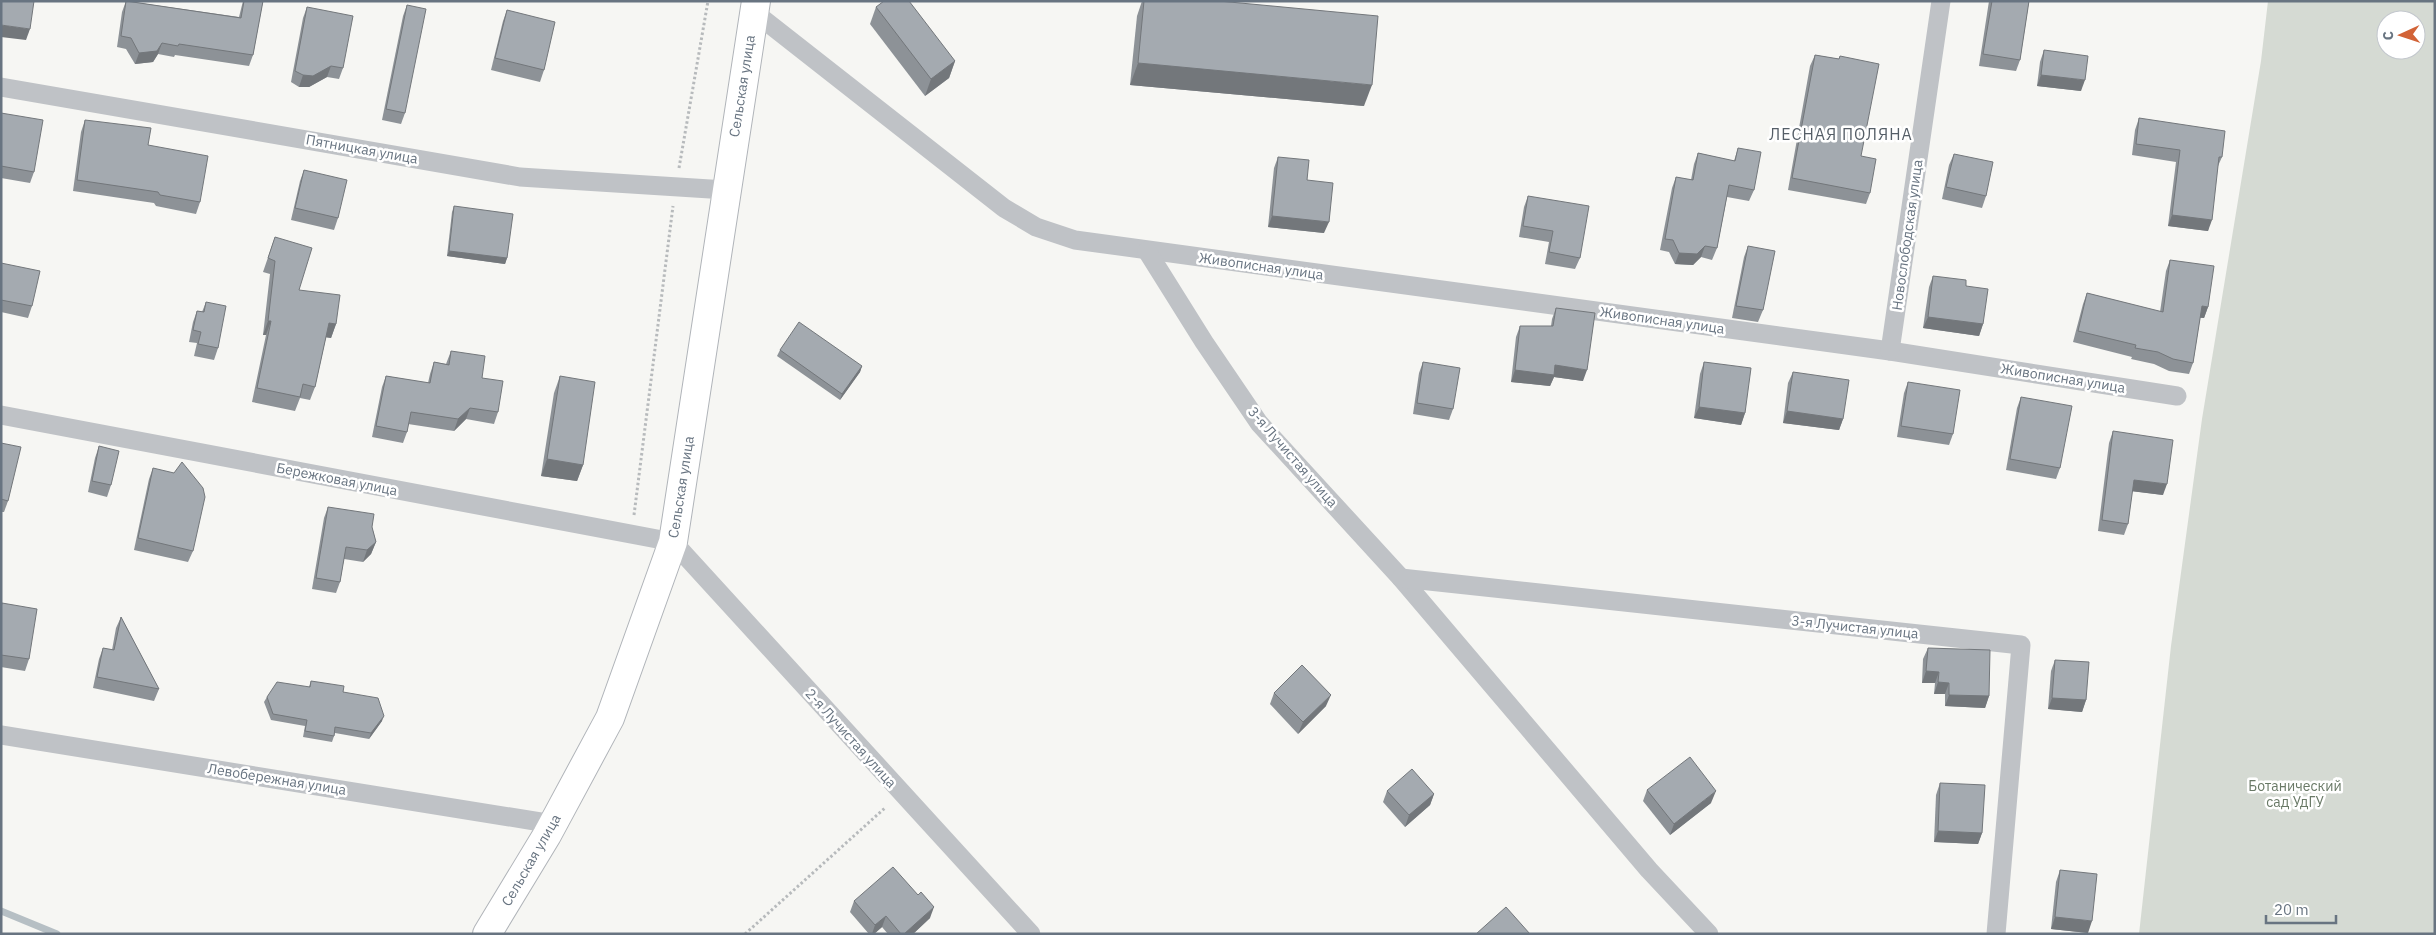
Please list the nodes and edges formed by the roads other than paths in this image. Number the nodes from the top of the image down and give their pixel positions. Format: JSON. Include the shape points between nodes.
{"nodes":[{"id":1,"x":1941,"y":1,"type":"edge"},
{"id":2,"x":755,"y":7,"type":"edge"},
{"id":3,"x":1,"y":87,"type":"edge"},
{"id":4,"x":726,"y":190,"type":"junction"},
{"id":5,"x":1147,"y":251,"type":"junction"},
{"id":6,"x":1890,"y":350,"type":"junction"},
{"id":7,"x":2177,"y":396,"type":"dead end"},
{"id":8,"x":1,"y":416,"type":"edge"},
{"id":9,"x":673,"y":542,"type":"junction"},
{"id":10,"x":1402,"y":578,"type":"junction"},
{"id":11,"x":1,"y":735,"type":"edge"},
{"id":12,"x":553,"y":824,"type":"junction"},
{"id":13,"x":487,"y":934,"type":"edge"},
{"id":14,"x":1030,"y":934,"type":"edge"},
{"id":15,"x":1709,"y":934,"type":"edge"},
{"id":16,"x":1996,"y":934,"type":"edge"}],
"edges":[{"from":1,"to":6,"type":"street","name":"Новослободская улица"},
{"from":2,"to":4,"type":"street","name":"Сельская улица"},
{"from":2,"to":5,"type":"street","name":"Живописная улица","via":[[1004,208],[1036,227],[1075,240]]},
{"from":3,"to":4,"type":"street","name":"Пятницкая улица","via":[[520,177]]},
{"from":4,"to":9,"type":"street","name":"Сельская улица"},
{"from":5,"to":6,"type":"street","name":"Живописная улица"},
{"from":5,"to":10,"type":"street","name":"3-я Лучистая улица","via":[[1259,423]]},
{"from":6,"to":7,"type":"street","name":"Живописная улица"},
{"from":8,"to":9,"type":"street","name":"Бережковая улица"},
{"from":9,"to":12,"type":"street","name":"Сельская улица","via":[[610,718]]},
{"from":9,"to":14,"type":"street","name":"2-я Лучистая улица"},
{"from":10,"to":15,"type":"street","name":"3-я Лучистая улица","via":[[1649,870]]},
{"from":10,"to":16,"type":"street","name":"3-я Лучистая улица","via":[[2021,645]]},
{"from":11,"to":12,"type":"street","name":"Левобережная улица"},
{"from":12,"to":13,"type":"street","name":"Сельская улица"}]}
